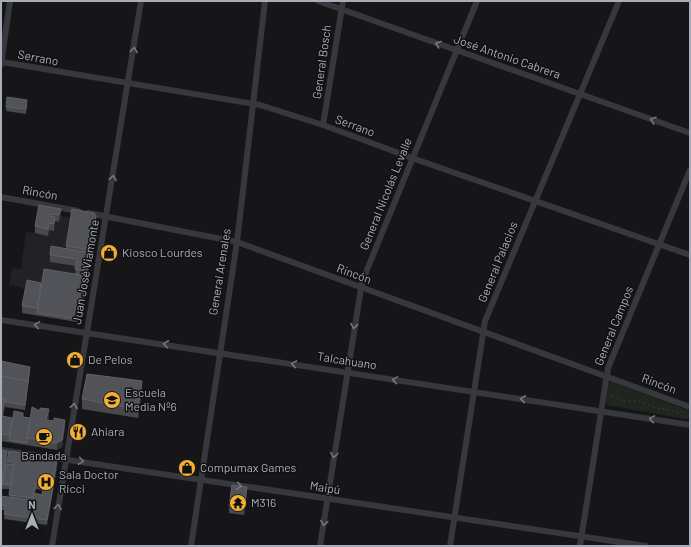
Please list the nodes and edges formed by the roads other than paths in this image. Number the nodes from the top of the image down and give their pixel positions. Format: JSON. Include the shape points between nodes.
{"nodes":[{"id":1,"x":10,"y":1,"type":"edge"},
{"id":2,"x":142,"y":1,"type":"edge"},
{"id":3,"x":265,"y":1,"type":"edge"},
{"id":4,"x":318,"y":1,"type":"edge"},
{"id":5,"x":343,"y":1,"type":"edge"},
{"id":6,"x":477,"y":1,"type":"edge"},
{"id":7,"x":619,"y":1,"type":"edge"},
{"id":8,"x":341,"y":8,"type":"junction"},
{"id":9,"x":457,"y":51,"type":"junction"},
{"id":10,"x":1,"y":64,"type":"edge"},
{"id":11,"x":128,"y":84,"type":"junction"},
{"id":12,"x":580,"y":94,"type":"junction"},
{"id":13,"x":253,"y":103,"type":"junction"},
{"id":14,"x":323,"y":125,"type":"junction"},
{"id":15,"x":690,"y":133,"type":"edge"},
{"id":16,"x":412,"y":158,"type":"junction"},
{"id":17,"x":690,"y":170,"type":"edge"},
{"id":18,"x":1,"y":197,"type":"edge"},
{"id":19,"x":535,"y":200,"type":"junction"},
{"id":20,"x":107,"y":216,"type":"junction"},
{"id":21,"x":237,"y":242,"type":"junction"},
{"id":22,"x":659,"y":244,"type":"junction"},
{"id":23,"x":690,"y":255,"type":"edge"},
{"id":24,"x":360,"y":288,"type":"junction"},
{"id":25,"x":1,"y":320,"type":"edge"},
{"id":26,"x":483,"y":332,"type":"junction"},
{"id":27,"x":86,"y":333,"type":"junction"},
{"id":28,"x":219,"y":352,"type":"junction"},
{"id":29,"x":347,"y":372,"type":"junction"},
{"id":30,"x":606,"y":377,"type":"junction"},
{"id":31,"x":474,"y":392,"type":"junction"},
{"id":32,"x":689,"y":407,"type":"edge"},
{"id":33,"x":601,"y":411,"type":"junction"},
{"id":34,"x":690,"y":425,"type":"edge"},
{"id":35,"x":1,"y":450,"type":"edge"},
{"id":36,"x":66,"y":458,"type":"junction"},
{"id":37,"x":201,"y":480,"type":"junction"},
{"id":38,"x":328,"y":500,"type":"junction"},
{"id":39,"x":454,"y":517,"type":"junction"},
{"id":40,"x":581,"y":536,"type":"junction"},
{"id":41,"x":52,"y":546,"type":"edge"},
{"id":42,"x":191,"y":546,"type":"edge"},
{"id":43,"x":320,"y":546,"type":"edge"},
{"id":44,"x":450,"y":546,"type":"edge"},
{"id":45,"x":580,"y":546,"type":"edge"},
{"id":46,"x":646,"y":546,"type":"edge"}],
"edges":[{"from":1,"to":10,"type":"street"},
{"from":11,"to":2,"type":"street","name":"Juan José Viamonte","one_way":true},
{"from":3,"to":13,"type":"street","name":"General Arenales"},
{"from":4,"to":8,"type":"street","name":"José Antonio Cabrera"},
{"from":5,"to":8,"type":"street","name":"General Bosch"},
{"from":6,"to":9,"type":"street","name":"General Nicolás Levalle"},
{"from":7,"to":12,"type":"street","name":"General Palacios"},
{"from":9,"to":8,"type":"street","name":"José Antonio Cabrera","one_way":true},
{"from":8,"to":14,"type":"street","name":"General Bosch"},
{"from":9,"to":12,"type":"street","name":"José Antonio Cabrera"},
{"from":9,"to":16,"type":"street","name":"General Nicolás Levalle"},
{"from":10,"to":11,"type":"street","name":"Serrano"},
{"from":11,"to":13,"type":"street","name":"Serrano"},
{"from":20,"to":11,"type":"street","name":"Juan José Viamonte","one_way":true},
{"from":15,"to":12,"type":"street","name":"José Antonio Cabrera","one_way":true},
{"from":12,"to":19,"type":"street","name":"General Palacios"},
{"from":13,"to":14,"type":"street","name":"Serrano"},
{"from":13,"to":21,"type":"street","name":"General Arenales"},
{"from":14,"to":16,"type":"street","name":"Serrano"},
{"from":16,"to":19,"type":"street","name":"Serrano"},
{"from":16,"to":24,"type":"street","name":"General Nicolás Levalle"},
{"from":17,"to":22,"type":"street","name":"General Campos"},
{"from":18,"to":20,"type":"street","name":"Rincón"},
{"from":19,"to":22,"type":"street","name":"Serrano"},
{"from":19,"to":26,"type":"street","name":"General Palacios","via":[[485,321]]},
{"from":20,"to":21,"type":"street","name":"Rincón"},
{"from":20,"to":27,"type":"street","name":"Juan José Viamonte"},
{"from":21,"to":24,"type":"street","name":"Rincón"},
{"from":21,"to":28,"type":"street","name":"General Arenales"},
{"from":22,"to":23,"type":"street","name":"Serrano"},
{"from":22,"to":30,"type":"street","name":"General Campos"},
{"from":24,"to":26,"type":"street","name":"Rincón"},
{"from":24,"to":29,"type":"street","name":"General Nicolás Levalle","one_way":true},
{"from":27,"to":25,"type":"street","name":"Talcahuano","one_way":true},
{"from":26,"to":30,"type":"street","name":"Rincón"},
{"from":26,"to":31,"type":"street","name":"General Palacios"},
{"from":28,"to":27,"type":"street","name":"Talcahuano","one_way":true},
{"from":36,"to":27,"type":"street","name":"Juan José Viamonte","one_way":true},
{"from":29,"to":28,"type":"street","name":"Talcahuano","one_way":true},
{"from":28,"to":37,"type":"street","name":"General Arenales"},
{"from":31,"to":29,"type":"street","name":"Talcahuano","one_way":true},
{"from":29,"to":38,"type":"street","name":"General Nicolás Levalle","one_way":true},
{"from":30,"to":32,"type":"street","name":"Rincón"},
{"from":30,"to":33,"type":"street","name":"General Campos"},
{"from":33,"to":31,"type":"street","name":"Talcahuano","one_way":true},
{"from":31,"to":39,"type":"street","name":"General Palacios"},
{"from":34,"to":33,"type":"street","name":"Talcahuano","one_way":true},
{"from":33,"to":40,"type":"street","name":"General Campos"},
{"from":35,"to":36,"type":"street","name":"Maipú"},
{"from":36,"to":37,"type":"street","name":"Maipú","one_way":true},
{"from":41,"to":36,"type":"street","name":"Juan José Viamonte","one_way":true},
{"from":37,"to":38,"type":"street","name":"Maipú","one_way":true},
{"from":37,"to":42,"type":"street","name":"General Arenales"},
{"from":38,"to":39,"type":"street","name":"Maipú"},
{"from":38,"to":43,"type":"street","name":"General Nicolás Levalle","one_way":true},
{"from":39,"to":40,"type":"street","name":"Maipú"},
{"from":39,"to":44,"type":"street","name":"General Palacios"},
{"from":40,"to":45,"type":"street","name":"General Campos"},
{"from":40,"to":46,"type":"street","name":"Maipú"}]}
